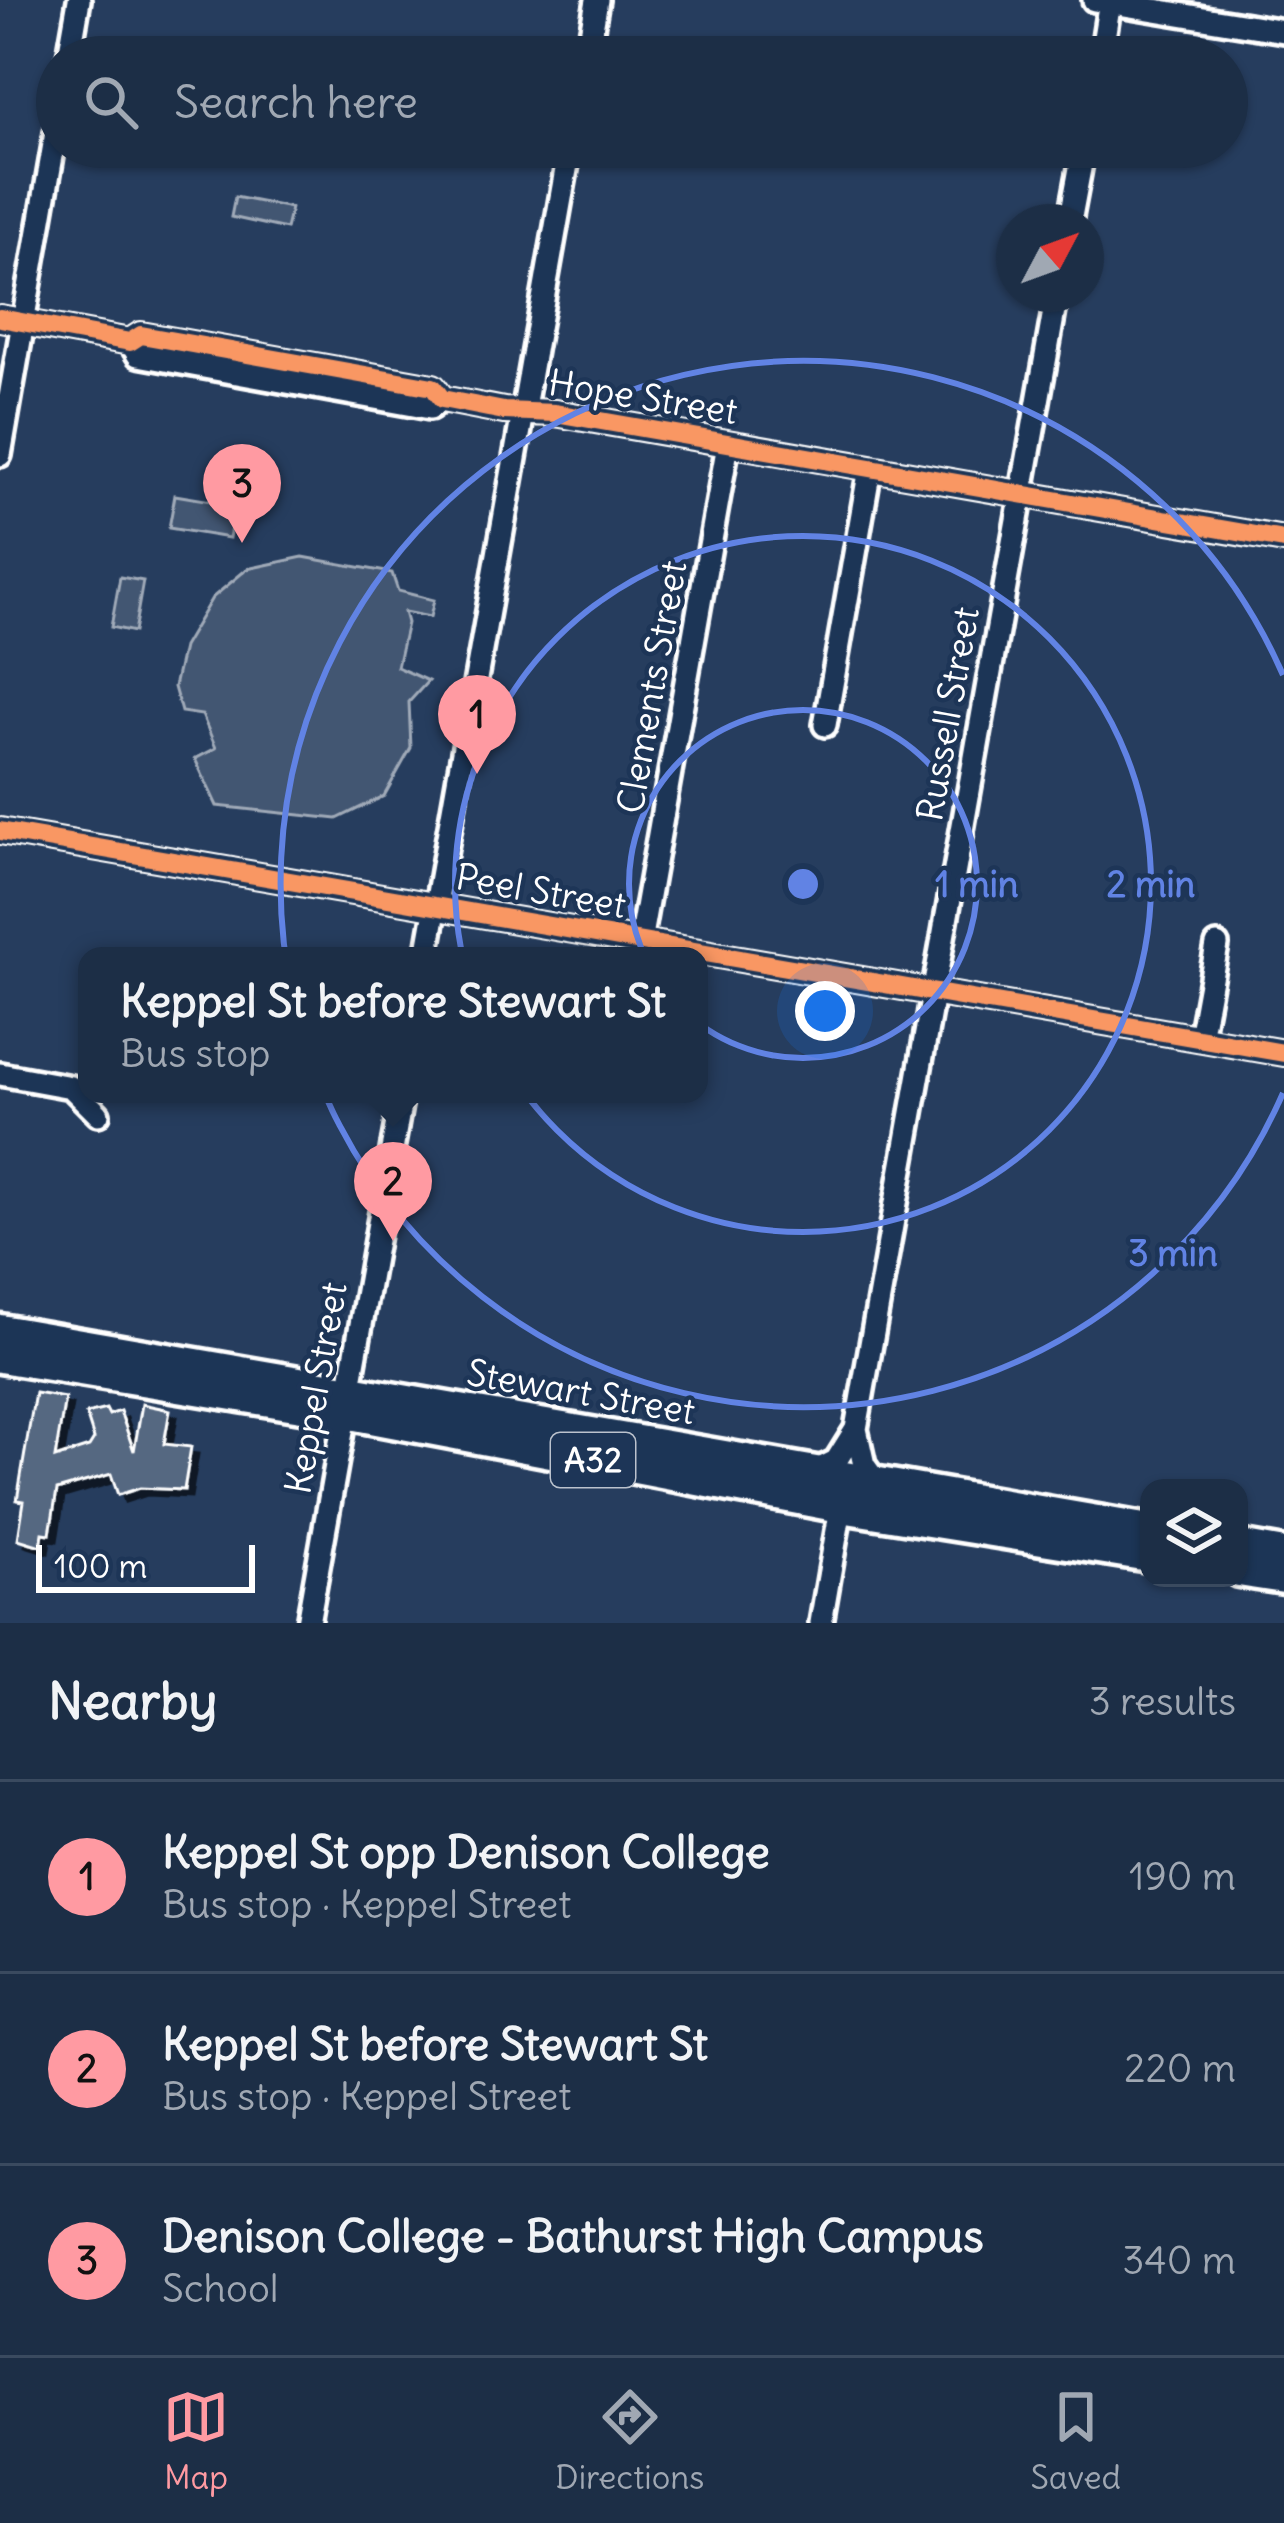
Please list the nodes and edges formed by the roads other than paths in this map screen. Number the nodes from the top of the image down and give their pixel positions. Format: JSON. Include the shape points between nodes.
{"nodes":[{"id":1,"x":79,"y":0,"type":"edge"},
{"id":2,"x":597,"y":0,"type":"edge"},
{"id":3,"x":1105,"y":1,"type":"edge"},
{"id":4,"x":1284,"y":31,"type":"edge"},
{"id":5,"x":73,"y":36,"type":"edge"},
{"id":6,"x":590,"y":36,"type":"edge"},
{"id":7,"x":1102,"y":36,"type":"edge"},
{"id":8,"x":47,"y":168,"type":"edge"},
{"id":9,"x":566,"y":168,"type":"edge"},
{"id":10,"x":1080,"y":168,"type":"edge"},
{"id":11,"x":1073,"y":204,"type":"edge"},
{"id":12,"x":1054,"y":312,"type":"edge"},
{"id":13,"x":11,"y":320,"type":"edge"},
{"id":14,"x":525,"y":411,"type":"junction"},
{"id":15,"x":728,"y":444,"type":"junction"},
{"id":16,"x":0,"y":455,"type":"edge"},
{"id":17,"x":870,"y":468,"type":"junction"},
{"id":18,"x":1020,"y":494,"type":"junction"},
{"id":19,"x":1284,"y":540,"type":"edge"},
{"id":20,"x":825,"y":725,"type":"dead end"},
{"id":21,"x":0,"y":831,"type":"edge"},
{"id":22,"x":436,"y":906,"type":"junction"},
{"id":23,"x":640,"y":942,"type":"junction"},
{"id":24,"x":1217,"y":945,"type":"dead end"},
{"id":25,"x":429,"y":947,"type":"edge"},
{"id":26,"x":669,"y":947,"type":"edge"},
{"id":27,"x":708,"y":954,"type":"edge"},
{"id":28,"x":934,"y":993,"type":"junction"},
{"id":29,"x":1200,"y":1038,"type":"junction"},
{"id":30,"x":1284,"y":1052,"type":"edge"},
{"id":31,"x":0,"y":1074,"type":"edge"},
{"id":32,"x":78,"y":1094,"type":"edge"},
{"id":33,"x":87,"y":1103,"type":"edge"},
{"id":34,"x":400,"y":1103,"type":"edge"},
{"id":35,"x":98,"y":1114,"type":"dead end"},
{"id":36,"x":0,"y":1330,"type":"edge"},
{"id":37,"x":0,"y":1357,"type":"edge"},
{"id":38,"x":348,"y":1402,"type":"junction"},
{"id":39,"x":856,"y":1429,"type":"junction"},
{"id":40,"x":877,"y":1483,"type":"junction"},
{"id":41,"x":833,"y":1485,"type":"junction"},
{"id":42,"x":1140,"y":1528,"type":"edge"},
{"id":43,"x":1248,"y":1548,"type":"edge"},
{"id":44,"x":1140,"y":1554,"type":"edge"},
{"id":45,"x":1284,"y":1554,"type":"edge"},
{"id":46,"x":1248,"y":1572,"type":"edge"},
{"id":47,"x":1284,"y":1578,"type":"edge"},
{"id":48,"x":308,"y":1623,"type":"edge"},
{"id":49,"x":821,"y":1623,"type":"edge"}],
"edges":[{"from":1,"to":5,"type":"street"},
{"from":2,"to":6,"type":"street"},
{"from":3,"to":4,"type":"street"},
{"from":3,"to":7,"type":"street"},
{"from":8,"to":13,"type":"street"},
{"from":9,"to":14,"type":"street"},
{"from":10,"to":11,"type":"street"},
{"from":12,"to":18,"type":"street","name":"Russell Street"},
{"from":13,"to":14,"type":"street","name":"Hope Street","via":[[130,342],[139,355],[430,408],[442,399]]},
{"from":13,"to":16,"type":"street"},
{"from":14,"to":15,"type":"street","name":"Hope Street"},
{"from":14,"to":22,"type":"street"},
{"from":15,"to":17,"type":"street","name":"Hope Street"},
{"from":15,"to":23,"type":"street","name":"Clements Street"},
{"from":17,"to":18,"type":"street","name":"Hope Street"},
{"from":17,"to":20,"type":"street"},
{"from":18,"to":19,"type":"street","name":"Hope Street"},
{"from":18,"to":28,"type":"street","name":"Russell Street"},
{"from":21,"to":22,"type":"street","name":"Peel Street"},
{"from":22,"to":23,"type":"street","name":"Peel Street"},
{"from":22,"to":25,"type":"street"},
{"from":23,"to":26,"type":"street","name":"Peel Street"},
{"from":24,"to":29,"type":"street"},
{"from":27,"to":28,"type":"street","name":"Peel Street"},
{"from":28,"to":29,"type":"street","name":"Peel Street"},
{"from":28,"to":39,"type":"street","name":"Russell Street"},
{"from":29,"to":30,"type":"street","name":"Peel Street"},
{"from":31,"to":32,"type":"street"},
{"from":33,"to":35,"type":"street"},
{"from":34,"to":38,"type":"street","name":"Keppel Street"},
{"from":36,"to":38,"type":"highway","name":"Stewart Street","number":"A32"},
{"from":37,"to":38,"type":"highway","name":"Stewart Street","number":"A32"},
{"from":38,"to":41,"type":"highway","name":"Stewart Street","number":"A32"},
{"from":38,"to":41,"type":"highway","name":"Stewart Street","number":"A32"},
{"from":38,"to":48,"type":"street","name":"Keppel Street"},
{"from":39,"to":40,"type":"street"},
{"from":39,"to":41,"type":"street","via":[[836,1461]]},
{"from":40,"to":41,"type":"highway","name":"Stewart Street","number":"A32"},
{"from":40,"to":42,"type":"highway","name":"Stewart Street","number":"A32"},
{"from":41,"to":44,"type":"highway","name":"Stewart Street","number":"A32"},
{"from":41,"to":49,"type":"street"},
{"from":43,"to":45,"type":"highway"},
{"from":46,"to":47,"type":"highway"}]}
